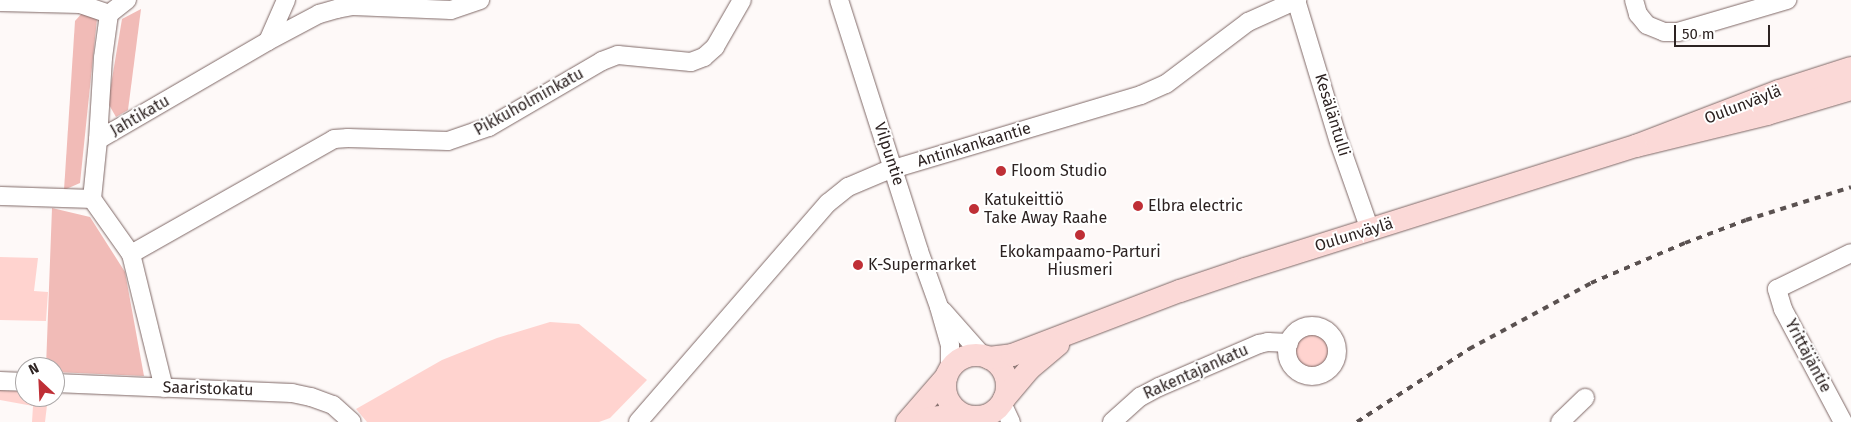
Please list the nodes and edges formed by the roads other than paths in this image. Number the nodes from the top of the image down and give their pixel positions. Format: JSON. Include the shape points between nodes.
{"nodes":[{"id":1,"x":128,"y":0,"type":"edge"},
{"id":2,"x":286,"y":0,"type":"edge"},
{"id":3,"x":480,"y":0,"type":"edge"},
{"id":4,"x":742,"y":0,"type":"edge"},
{"id":5,"x":839,"y":0,"type":"edge"},
{"id":6,"x":1296,"y":0,"type":"edge"},
{"id":7,"x":1634,"y":0,"type":"edge"},
{"id":8,"x":1787,"y":0,"type":"edge"},
{"id":9,"x":0,"y":2,"type":"edge"},
{"id":10,"x":109,"y":14,"type":"junction"},
{"id":11,"x":268,"y":42,"type":"junction"},
{"id":12,"x":1851,"y":84,"type":"edge"},
{"id":13,"x":98,"y":140,"type":"junction"},
{"id":14,"x":894,"y":169,"type":"junction"},
{"id":15,"x":0,"y":196,"type":"edge"},
{"id":16,"x":92,"y":199,"type":"junction"},
{"id":17,"x":1370,"y":230,"type":"junction"},
{"id":18,"x":1851,"y":253,"type":"edge"},
{"id":19,"x":132,"y":254,"type":"junction"},
{"id":20,"x":939,"y":307,"type":"junction"},
{"id":21,"x":1074,"y":332,"type":"junction"},
{"id":22,"x":1289,"y":343,"type":"dead end"},
{"id":23,"x":986,"y":357,"type":"junction"},
{"id":24,"x":948,"y":372,"type":"junction"},
{"id":25,"x":0,"y":381,"type":"edge"},
{"id":26,"x":15,"y":382,"type":"edge"},
{"id":27,"x":65,"y":383,"type":"edge"},
{"id":28,"x":164,"y":388,"type":"junction"},
{"id":29,"x":1585,"y":398,"type":"dead end"},
{"id":30,"x":1006,"y":408,"type":"edge"},
{"id":31,"x":971,"y":418,"type":"edge"},
{"id":32,"x":352,"y":422,"type":"edge"},
{"id":33,"x":638,"y":422,"type":"edge"},
{"id":34,"x":907,"y":422,"type":"edge"},
{"id":35,"x":923,"y":422,"type":"edge"},
{"id":36,"x":1112,"y":422,"type":"edge"},
{"id":37,"x":1560,"y":422,"type":"edge"},
{"id":38,"x":1842,"y":422,"type":"edge"}],
"edges":[{"from":1,"to":10,"type":"street"},
{"from":2,"to":11,"type":"street"},
{"from":3,"to":11,"type":"street","name":"Jahtikatu","via":[[451,10],[353,6],[337,9],[319,14]]},
{"from":4,"to":19,"type":"street","name":"Pikkuholminkatu","via":[[715,47],[704,57],[691,62],[618,55],[602,61],[489,127],[448,141],[334,140]]},
{"from":5,"to":14,"type":"street","name":"Vilpuntie"},
{"from":6,"to":14,"type":"street","name":"Antinkankaantie","via":[[1248,22],[1166,84],[1141,95]]},
{"from":6,"to":17,"type":"street","name":"Kesäläntulli","via":[[1339,142]]},
{"from":7,"to":8,"type":"street","via":[[1638,14],[1647,25],[1664,32],[1678,32]]},
{"from":9,"to":10,"type":"street","via":[[80,4]]},
{"from":10,"to":13,"type":"street"},
{"from":11,"to":13,"type":"street","name":"Jahtikatu"},
{"from":12,"to":17,"type":"main road","name":"Oulunväylä","via":[[1779,91],[1658,139]]},
{"from":13,"to":16,"type":"street","name":"Jahtikatu"},
{"from":14,"to":20,"type":"street","name":"Vilpuntie"},
{"from":14,"to":33,"type":"street","name":"Antinkankaantie","via":[[857,182],[832,199]]},
{"from":15,"to":16,"type":"street"},
{"from":16,"to":19,"type":"street"},
{"from":17,"to":21,"type":"main road","name":"Oulunväylä","via":[[1180,291]]},
{"from":18,"to":38,"type":"street","name":"Yrittäjäntie","via":[[1778,289],[1783,309]]},
{"from":19,"to":28,"type":"street"},
{"from":20,"to":23,"type":"street","name":"Vilpuntie"},
{"from":20,"to":24,"type":"street","name":"Vilpuntie","via":[[950,345]]},
{"from":21,"to":23,"type":"main road","name":"Oulunväylä","via":[[1012,355]]},
{"from":21,"to":30,"type":"main road","name":"Oulunväylä","via":[[1029,369]]},
{"from":22,"to":36,"type":"street","name":"Rakentajankatu","via":[[1259,344],[1159,387],[1140,397]]},
{"from":23,"to":24,"type":"main road","via":[[969,356]]},
{"from":23,"to":30,"type":"main road","via":[[1003,371]]},
{"from":24,"to":31,"type":"main road","via":[[944,386],[949,403]]},
{"from":24,"to":34,"type":"main road"},
{"from":25,"to":26,"type":"street"},
{"from":27,"to":28,"type":"street","name":"Saaristokatu"},
{"from":28,"to":32,"type":"street","name":"Saaristokatu","via":[[303,395],[333,405]]},
{"from":29,"to":37,"type":"street"},
{"from":30,"to":31,"type":"main road"},
{"from":31,"to":35,"type":"main road","via":[[931,418]]}]}
